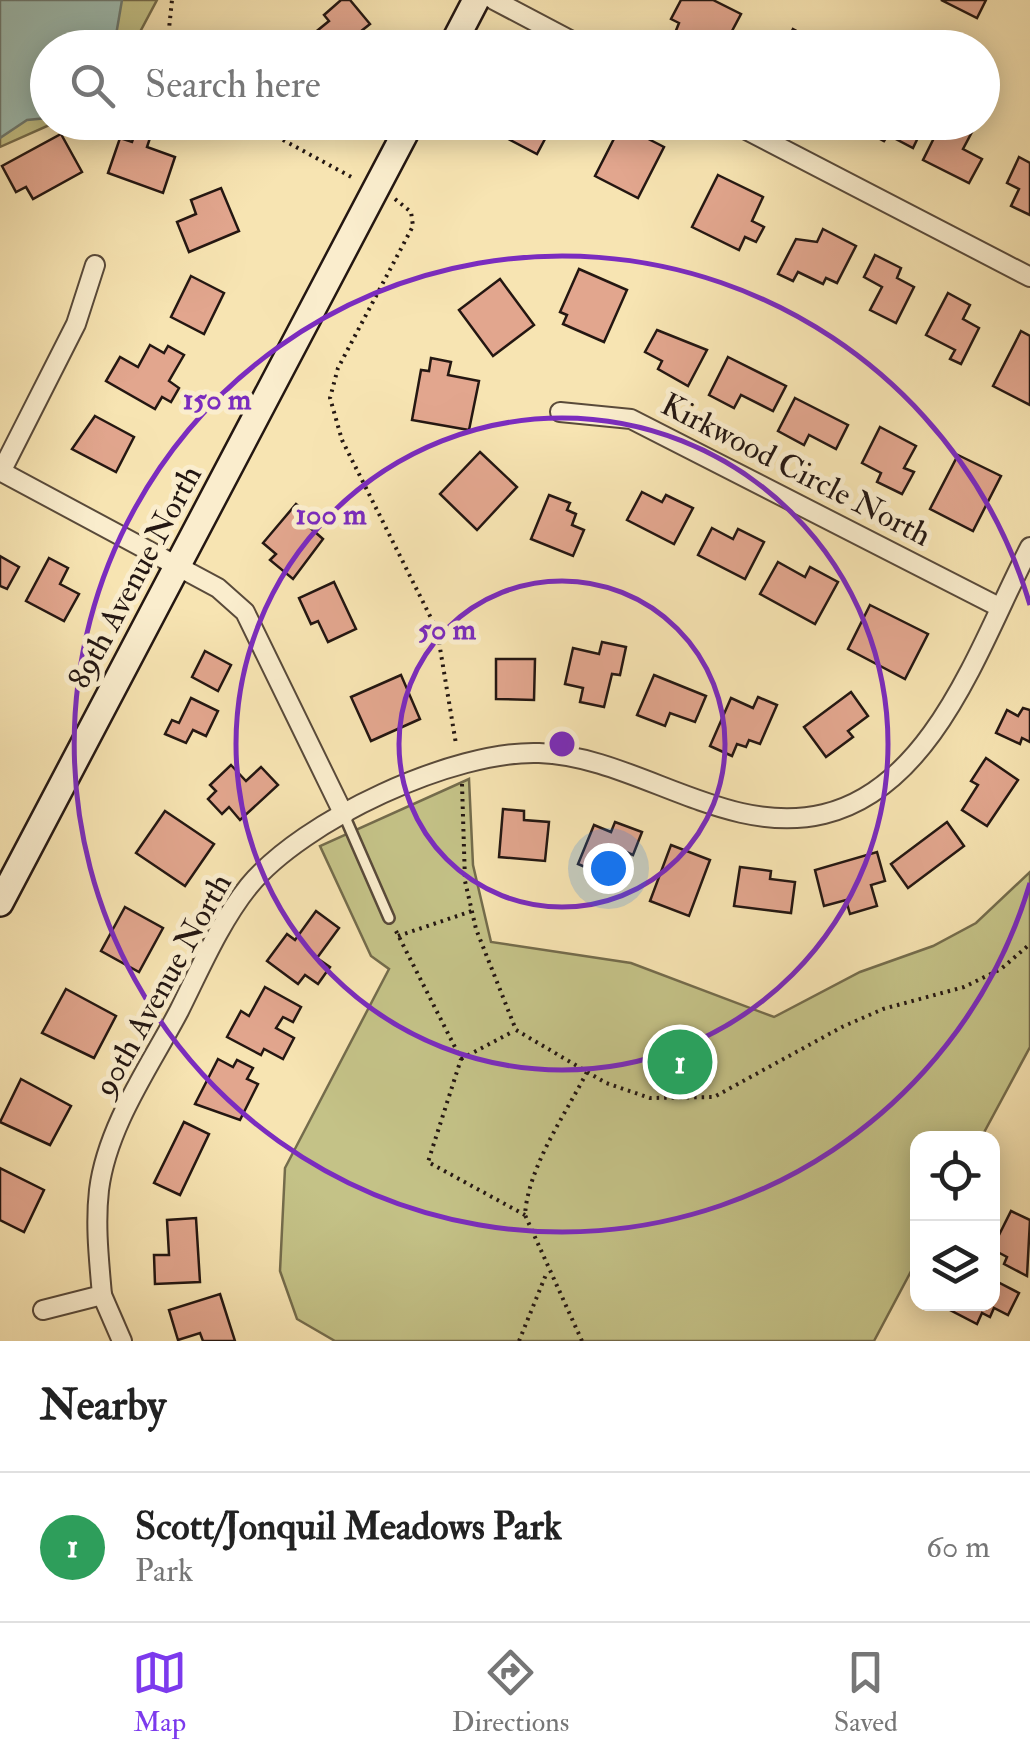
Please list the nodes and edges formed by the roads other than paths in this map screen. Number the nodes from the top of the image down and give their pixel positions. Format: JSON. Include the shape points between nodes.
{"nodes":[{"id":1,"x":476,"y":0,"type":"edge"},
{"id":2,"x":494,"y":0,"type":"edge"},
{"id":3,"x":460,"y":30,"type":"edge"},
{"id":4,"x":551,"y":30,"type":"edge"},
{"id":5,"x":402,"y":140,"type":"edge"},
{"id":6,"x":765,"y":140,"type":"edge"},
{"id":7,"x":95,"y":265,"type":"dead end"},
{"id":8,"x":1030,"y":277,"type":"edge"},
{"id":9,"x":560,"y":412,"type":"dead end"},
{"id":10,"x":0,"y":472,"type":"edge"},
{"id":11,"x":1030,"y":547,"type":"edge"},
{"id":12,"x":178,"y":567,"type":"junction"},
{"id":13,"x":998,"y":606,"type":"junction"},
{"id":14,"x":344,"y":815,"type":"junction"},
{"id":15,"x":0,"y":903,"type":"edge"},
{"id":16,"x":389,"y":918,"type":"road end"},
{"id":17,"x":102,"y":1295,"type":"junction"},
{"id":18,"x":43,"y":1310,"type":"dead end"},
{"id":19,"x":122,"y":1341,"type":"edge"}],
"edges":[{"from":1,"to":3,"type":"street"},
{"from":2,"to":4,"type":"street"},
{"from":5,"to":12,"type":"street","name":"89th Avenue North"},
{"from":6,"to":8,"type":"street"},
{"from":7,"to":10,"type":"street","via":[[76,324]]},
{"from":9,"to":13,"type":"street","name":"Kirkwood Circle North","via":[[630,419]]},
{"from":10,"to":12,"type":"street"},
{"from":11,"to":13,"type":"street","name":"90th Avenue North"},
{"from":12,"to":14,"type":"street","via":[[245,612]]},
{"from":12,"to":15,"type":"street","name":"89th Avenue North"},
{"from":13,"to":14,"type":"street","name":"90th Avenue North","via":[[920,752],[893,778],[824,814],[746,814],[578,756],[538,752],[460,764]]},
{"from":14,"to":16,"type":"lane"},
{"from":14,"to":17,"type":"street","name":"90th Avenue North","via":[[290,847],[250,885],[118,1129],[99,1187]]},
{"from":17,"to":18,"type":"street"},
{"from":17,"to":19,"type":"street","name":"90th Avenue North"}]}
